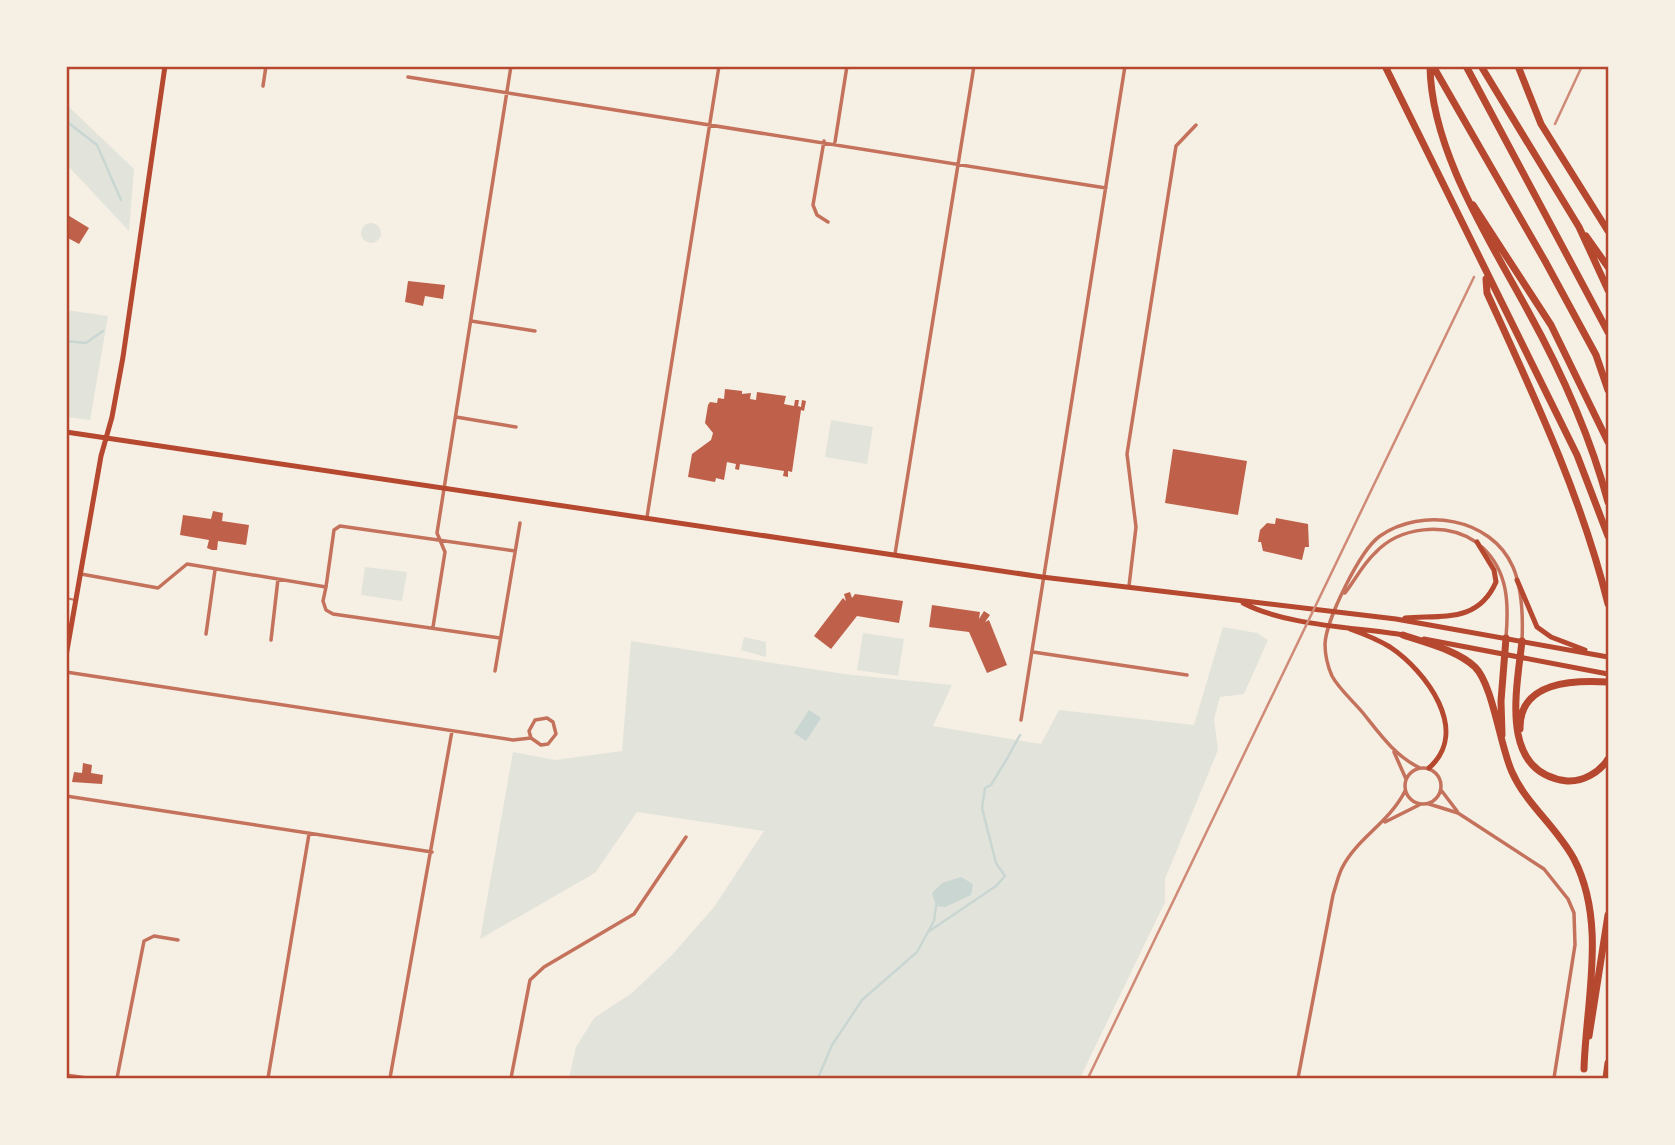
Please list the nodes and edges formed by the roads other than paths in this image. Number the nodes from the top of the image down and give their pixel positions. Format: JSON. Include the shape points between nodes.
{"nodes":[{"id":1,"x":165,"y":66,"type":"edge"},
{"id":2,"x":266,"y":66,"type":"edge"},
{"id":3,"x":511,"y":66,"type":"edge"},
{"id":4,"x":719,"y":66,"type":"edge"},
{"id":5,"x":847,"y":66,"type":"edge"},
{"id":6,"x":974,"y":66,"type":"edge"},
{"id":7,"x":1125,"y":66,"type":"edge"},
{"id":8,"x":1385,"y":66,"type":"edge"},
{"id":9,"x":1432,"y":66,"type":"edge"},
{"id":10,"x":1466,"y":66,"type":"edge"},
{"id":11,"x":1481,"y":66,"type":"edge"},
{"id":12,"x":1518,"y":66,"type":"edge"},
{"id":13,"x":408,"y":77,"type":"dead end"},
{"id":14,"x":263,"y":86,"type":"dead end"},
{"id":15,"x":507,"y":93,"type":"junction"},
{"id":16,"x":710,"y":123,"type":"junction"},
{"id":17,"x":1196,"y":125,"type":"dead end"},
{"id":18,"x":824,"y":141,"type":"junction"},
{"id":19,"x":835,"y":142,"type":"junction"},
{"id":20,"x":958,"y":165,"type":"junction"},
{"id":21,"x":1106,"y":188,"type":"junction"},
{"id":22,"x":1473,"y":205,"type":"junction"},
{"id":23,"x":828,"y":222,"type":"dead end"},
{"id":24,"x":1579,"y":227,"type":"junction"},
{"id":25,"x":1608,"y":231,"type":"edge"},
{"id":26,"x":1608,"y":267,"type":"edge"},
{"id":27,"x":1485,"y":275,"type":"junction"},
{"id":28,"x":1608,"y":289,"type":"edge"},
{"id":29,"x":471,"y":321,"type":"junction"},
{"id":30,"x":535,"y":331,"type":"dead end"},
{"id":31,"x":1608,"y":332,"type":"edge"},
{"id":32,"x":1608,"y":390,"type":"edge"},
{"id":33,"x":456,"y":416,"type":"junction"},
{"id":34,"x":516,"y":427,"type":"dead end"},
{"id":35,"x":66,"y":432,"type":"edge"},
{"id":36,"x":107,"y":438,"type":"junction"},
{"id":37,"x":1608,"y":442,"type":"edge"},
{"id":38,"x":446,"y":488,"type":"junction"},
{"id":39,"x":1608,"y":502,"type":"edge"},
{"id":40,"x":647,"y":517,"type":"junction"},
{"id":41,"x":520,"y":523,"type":"dead end"},
{"id":42,"x":1608,"y":536,"type":"edge"},
{"id":43,"x":439,"y":542,"type":"junction"},
{"id":44,"x":1477,"y":542,"type":"junction"},
{"id":45,"x":515,"y":551,"type":"junction"},
{"id":46,"x":895,"y":554,"type":"junction"},
{"id":47,"x":215,"y":570,"type":"junction"},
{"id":48,"x":81,"y":575,"type":"junction"},
{"id":49,"x":1042,"y":577,"type":"junction"},
{"id":50,"x":278,"y":579,"type":"junction"},
{"id":51,"x":1517,"y":580,"type":"junction"},
{"id":52,"x":1129,"y":586,"type":"junction"},
{"id":53,"x":326,"y":587,"type":"junction"},
{"id":54,"x":66,"y":598,"type":"edge"},
{"id":55,"x":76,"y":600,"type":"junction"},
{"id":56,"x":1243,"y":603,"type":"junction"},
{"id":57,"x":1338,"y":604,"type":"junction"},
{"id":58,"x":1608,"y":604,"type":"edge"},
{"id":59,"x":1396,"y":619,"type":"junction"},
{"id":60,"x":1340,"y":625,"type":"junction"},
{"id":61,"x":433,"y":627,"type":"junction"},
{"id":62,"x":206,"y":634,"type":"dead end"},
{"id":63,"x":1403,"y":635,"type":"junction"},
{"id":64,"x":500,"y":638,"type":"junction"},
{"id":65,"x":1506,"y":638,"type":"junction"},
{"id":66,"x":271,"y":640,"type":"dead end"},
{"id":67,"x":1522,"y":641,"type":"junction"},
{"id":68,"x":1033,"y":652,"type":"junction"},
{"id":69,"x":1591,"y":653,"type":"junction"},
{"id":70,"x":1505,"y":654,"type":"junction"},
{"id":71,"x":66,"y":656,"type":"edge"},
{"id":72,"x":1520,"y":657,"type":"junction"},
{"id":73,"x":1608,"y":657,"type":"edge"},
{"id":74,"x":495,"y":671,"type":"dead end"},
{"id":75,"x":66,"y":672,"type":"edge"},
{"id":76,"x":1608,"y":674,"type":"edge"},
{"id":77,"x":1187,"y":675,"type":"dead end"},
{"id":78,"x":1608,"y":682,"type":"edge"},
{"id":79,"x":1021,"y":720,"type":"dead end"},
{"id":80,"x":452,"y":732,"type":"junction"},
{"id":81,"x":531,"y":738,"type":"junction"},
{"id":82,"x":1521,"y":744,"type":"junction"},
{"id":83,"x":1391,"y":747,"type":"junction"},
{"id":84,"x":1503,"y":753,"type":"junction"},
{"id":85,"x":1608,"y":759,"type":"edge"},
{"id":86,"x":1420,"y":768,"type":"junction"},
{"id":87,"x":1429,"y":768,"type":"junction"},
{"id":88,"x":1406,"y":779,"type":"junction"},
{"id":89,"x":1441,"y":790,"type":"junction"},
{"id":90,"x":1405,"y":791,"type":"junction"},
{"id":91,"x":66,"y":796,"type":"edge"},
{"id":92,"x":1429,"y":804,"type":"junction"},
{"id":93,"x":1419,"y":805,"type":"junction"},
{"id":94,"x":1458,"y":813,"type":"junction"},
{"id":95,"x":1383,"y":823,"type":"junction"},
{"id":96,"x":309,"y":834,"type":"junction"},
{"id":97,"x":686,"y":836,"type":"dead end"},
{"id":98,"x":432,"y":852,"type":"junction"},
{"id":99,"x":1608,"y":915,"type":"edge"},
{"id":100,"x":178,"y":940,"type":"dead end"},
{"id":101,"x":1608,"y":1063,"type":"edge"},
{"id":102,"x":1584,"y":1069,"type":"junction"},
{"id":103,"x":66,"y":1075,"type":"edge"},
{"id":104,"x":87,"y":1079,"type":"edge"},
{"id":105,"x":117,"y":1079,"type":"edge"},
{"id":106,"x":268,"y":1079,"type":"edge"},
{"id":107,"x":390,"y":1079,"type":"edge"},
{"id":108,"x":511,"y":1079,"type":"edge"},
{"id":109,"x":1298,"y":1079,"type":"edge"},
{"id":110,"x":1554,"y":1079,"type":"edge"},
{"id":111,"x":1582,"y":1079,"type":"edge"},
{"id":112,"x":1606,"y":1079,"type":"edge"}],
"edges":[{"from":1,"to":36,"type":"main road"},
{"from":2,"to":14,"type":"street"},
{"from":3,"to":15,"type":"street"},
{"from":4,"to":16,"type":"street"},
{"from":5,"to":19,"type":"street"},
{"from":6,"to":20,"type":"street"},
{"from":7,"to":21,"type":"street"},
{"from":8,"to":27,"type":"highway"},
{"from":9,"to":22,"type":"highway","via":[[1441,129]]},
{"from":9,"to":32,"type":"highway","via":[[1557,284]]},
{"from":10,"to":31,"type":"highway"},
{"from":11,"to":24,"type":"highway"},
{"from":12,"to":25,"type":"highway","via":[[1541,124]]},
{"from":13,"to":15,"type":"street"},
{"from":15,"to":16,"type":"street"},
{"from":15,"to":29,"type":"street"},
{"from":16,"to":18,"type":"street"},
{"from":16,"to":40,"type":"street"},
{"from":17,"to":52,"type":"street","via":[[1176,146],[1127,454],[1136,527]]},
{"from":18,"to":19,"type":"street"},
{"from":18,"to":23,"type":"street","via":[[813,205],[817,215]]},
{"from":19,"to":20,"type":"street"},
{"from":20,"to":21,"type":"street"},
{"from":20,"to":46,"type":"street"},
{"from":21,"to":49,"type":"street"},
{"from":22,"to":37,"type":"highway","via":[[1551,325]]},
{"from":22,"to":39,"type":"highway","via":[[1567,387]]},
{"from":24,"to":26,"type":"highway"},
{"from":24,"to":28,"type":"highway"},
{"from":27,"to":42,"type":"highway","via":[[1577,455]]},
{"from":27,"to":58,"type":"highway","via":[[1487,293],[1563,460]]},
{"from":29,"to":30,"type":"street"},
{"from":29,"to":33,"type":"street"},
{"from":33,"to":34,"type":"street"},
{"from":33,"to":38,"type":"street"},
{"from":35,"to":36,"type":"main road"},
{"from":36,"to":38,"type":"main road"},
{"from":36,"to":48,"type":"main road"},
{"from":38,"to":40,"type":"main road"},
{"from":38,"to":43,"type":"street"},
{"from":40,"to":46,"type":"main road"},
{"from":41,"to":45,"type":"street"},
{"from":43,"to":45,"type":"street"},
{"from":43,"to":53,"type":"street","via":[[336,527]]},
{"from":43,"to":61,"type":"street","via":[[445,552]]},
{"from":44,"to":57,"type":"street","via":[[1444,530],[1411,532],[1375,552]]},
{"from":44,"to":59,"type":"main road","via":[[1496,582],[1480,607],[1460,615]]},
{"from":44,"to":65,"type":"street","via":[[1502,570]]},
{"from":45,"to":64,"type":"street"},
{"from":46,"to":49,"type":"main road"},
{"from":47,"to":48,"type":"street","via":[[187,564],[158,588]]},
{"from":47,"to":50,"type":"street"},
{"from":47,"to":62,"type":"street"},
{"from":48,"to":55,"type":"main road"},
{"from":49,"to":52,"type":"main road"},
{"from":49,"to":68,"type":"street"},
{"from":50,"to":53,"type":"street"},
{"from":50,"to":66,"type":"street"},
{"from":51,"to":57,"type":"street","via":[[1505,553],[1475,528],[1448,520],[1419,521],[1377,538]]},
{"from":51,"to":67,"type":"street"},
{"from":51,"to":69,"type":"main road","via":[[1536,627]]},
{"from":52,"to":56,"type":"main road"},
{"from":53,"to":61,"type":"street","via":[[323,601],[333,614]]},
{"from":54,"to":55,"type":"lane"},
{"from":55,"to":71,"type":"main road"},
{"from":56,"to":59,"type":"main road","via":[[1261,601]]},
{"from":56,"to":60,"type":"main road","via":[[1257,611]]},
{"from":57,"to":83,"type":"street","via":[[1325,643],[1332,677]]},
{"from":59,"to":65,"type":"main road"},
{"from":60,"to":63,"type":"main road"},
{"from":60,"to":87,"type":"main road","via":[[1391,648],[1417,670],[1441,706],[1446,726],[1444,749]]},
{"from":61,"to":64,"type":"street"},
{"from":63,"to":70,"type":"main road"},
{"from":63,"to":84,"type":"highway","via":[[1457,655],[1478,670]]},
{"from":64,"to":74,"type":"street"},
{"from":65,"to":67,"type":"main road"},
{"from":65,"to":70,"type":"highway"},
{"from":67,"to":69,"type":"main road"},
{"from":67,"to":72,"type":"highway"},
{"from":68,"to":77,"type":"street"},
{"from":68,"to":79,"type":"street"},
{"from":69,"to":73,"type":"main road"},
{"from":70,"to":72,"type":"main road"},
{"from":70,"to":84,"type":"highway","via":[[1500,701]]},
{"from":72,"to":76,"type":"main road"},
{"from":72,"to":82,"type":"highway","via":[[1515,713]]},
{"from":75,"to":80,"type":"street"},
{"from":78,"to":82,"type":"highway","via":[[1558,682],[1531,697],[1520,723]]},
{"from":80,"to":81,"type":"street","via":[[517,741]]},
{"from":80,"to":98,"type":"street"},
{"from":81,"to":81,"type":"street","via":[[548,744],[556,727],[541,718],[531,725]]},
{"from":82,"to":85,"type":"highway","via":[[1535,768],[1556,779],[1581,780]]},
{"from":83,"to":86,"type":"street"},
{"from":83,"to":88,"type":"street"},
{"from":84,"to":102,"type":"highway","via":[[1514,777],[1561,838],[1584,882],[1593,947]]},
{"from":86,"to":87,"type":"street"},
{"from":86,"to":88,"type":"street"},
{"from":87,"to":89,"type":"street","via":[[1441,781]]},
{"from":88,"to":90,"type":"street"},
{"from":89,"to":92,"type":"street"},
{"from":89,"to":94,"type":"street"},
{"from":90,"to":93,"type":"street"},
{"from":90,"to":95,"type":"street"},
{"from":91,"to":96,"type":"street"},
{"from":92,"to":93,"type":"street"},
{"from":92,"to":94,"type":"street"},
{"from":93,"to":95,"type":"street"},
{"from":94,"to":110,"type":"street","via":[[1544,869],[1561,887],[1574,913],[1575,945]]},
{"from":95,"to":109,"type":"street","via":[[1342,867]]},
{"from":96,"to":98,"type":"street"},
{"from":96,"to":106,"type":"street"},
{"from":97,"to":108,"type":"street","via":[[634,915],[544,967],[530,980]]},
{"from":98,"to":107,"type":"street"},
{"from":99,"to":102,"type":"highway"},
{"from":100,"to":105,"type":"street","via":[[155,936],[144,941]]},
{"from":101,"to":112,"type":"highway"},
{"from":102,"to":111,"type":"highway"},
{"from":103,"to":104,"type":"street"}]}
